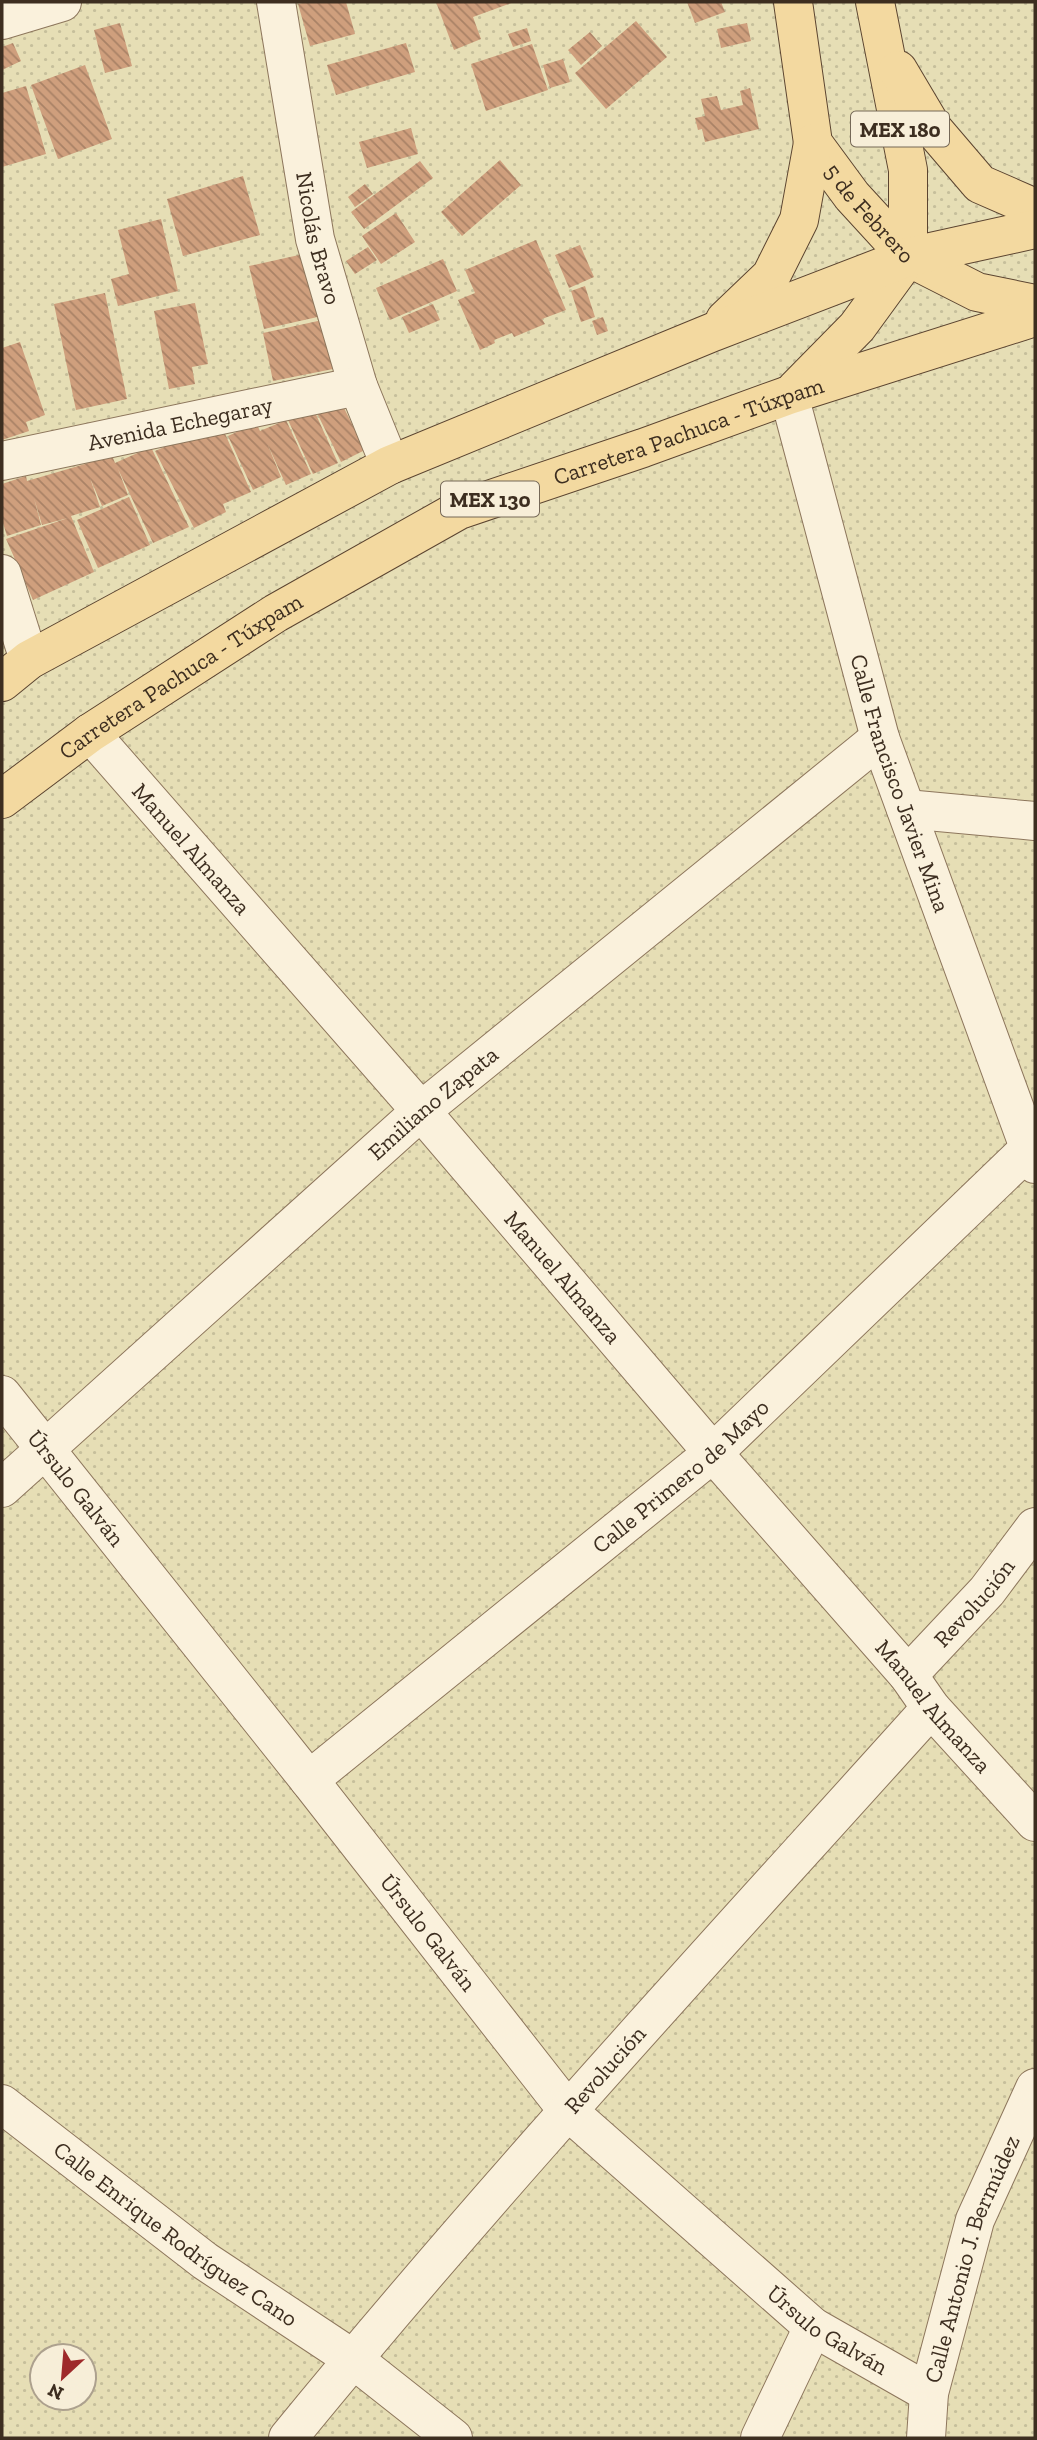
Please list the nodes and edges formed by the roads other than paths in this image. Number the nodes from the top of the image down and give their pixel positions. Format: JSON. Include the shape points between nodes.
{"nodes":[{"id":1,"x":62,"y":2,"type":"edge"},
{"id":2,"x":276,"y":2,"type":"edge"},
{"id":3,"x":793,"y":2,"type":"edge"},
{"id":4,"x":874,"y":2,"type":"edge"},
{"id":5,"x":2,"y":20,"type":"edge"},
{"id":6,"x":884,"y":45,"type":"junction"},
{"id":7,"x":813,"y":143,"type":"junction"},
{"id":8,"x":1035,"y":208,"type":"edge"},
{"id":9,"x":1035,"y":229,"type":"edge"},
{"id":10,"x":908,"y":257,"type":"junction"},
{"id":11,"x":1035,"y":304,"type":"edge"},
{"id":12,"x":1035,"y":317,"type":"edge"},
{"id":13,"x":713,"y":332,"type":"junction"},
{"id":14,"x":358,"y":386,"type":"junction"},
{"id":15,"x":789,"y":396,"type":"junction"},
{"id":16,"x":2,"y":460,"type":"edge"},
{"id":17,"x":390,"y":466,"type":"junction"},
{"id":18,"x":2,"y":574,"type":"edge"},
{"id":19,"x":15,"y":671,"type":"edge"},
{"id":20,"x":90,"y":733,"type":"junction"},
{"id":21,"x":880,"y":737,"type":"junction"},
{"id":22,"x":2,"y":799,"type":"edge"},
{"id":23,"x":906,"y":809,"type":"junction"},
{"id":24,"x":1035,"y":821,"type":"edge"},
{"id":25,"x":421,"y":1111,"type":"junction"},
{"id":26,"x":1033,"y":1156,"type":"edge"},
{"id":27,"x":2,"y":1395,"type":"edge"},
{"id":28,"x":45,"y":1450,"type":"junction"},
{"id":29,"x":713,"y":1453,"type":"junction"},
{"id":30,"x":2,"y":1488,"type":"edge"},
{"id":31,"x":1035,"y":1527,"type":"edge"},
{"id":32,"x":908,"y":1675,"type":"junction"},
{"id":33,"x":931,"y":1708,"type":"junction"},
{"id":34,"x":309,"y":1780,"type":"junction"},
{"id":35,"x":1035,"y":1822,"type":"edge"},
{"id":36,"x":1035,"y":2088,"type":"edge"},
{"id":37,"x":2,"y":2104,"type":"edge"},
{"id":38,"x":568,"y":2111,"type":"junction"},
{"id":39,"x":813,"y":2327,"type":"junction"},
{"id":40,"x":353,"y":2359,"type":"junction"},
{"id":41,"x":929,"y":2393,"type":"junction"},
{"id":42,"x":288,"y":2438,"type":"edge"},
{"id":43,"x":453,"y":2438,"type":"edge"},
{"id":44,"x":760,"y":2438,"type":"edge"},
{"id":45,"x":926,"y":2438,"type":"edge"}],
"edges":[{"from":1,"to":5,"type":"street"},
{"from":2,"to":14,"type":"street","name":"Nicolás Bravo","via":[[315,239]]},
{"from":3,"to":7,"type":"main road","name":"5 de Febrero"},
{"from":4,"to":6,"type":"main road","name":"5 de Febrero","number":"MEX 180"},
{"from":6,"to":8,"type":"main road","via":[[933,129],[980,184]]},
{"from":6,"to":10,"type":"main road","name":"5 de Febrero","number":"MEX 180","via":[[908,170]]},
{"from":7,"to":10,"type":"main road","name":"5 de Febrero","via":[[852,196]]},
{"from":7,"to":13,"type":"main road","via":[[799,220],[771,276]]},
{"from":9,"to":10,"type":"main road"},
{"from":10,"to":11,"type":"main road","via":[[977,292]]},
{"from":10,"to":13,"type":"main road"},
{"from":10,"to":15,"type":"main road","via":[[857,327]]},
{"from":12,"to":15,"type":"main road","name":"Carretera Pachuca - Túxpam","number":"MEX 130"},
{"from":13,"to":17,"type":"main road"},
{"from":14,"to":16,"type":"street","name":"Avenida Echegaray"},
{"from":14,"to":17,"type":"street","name":"Nicolás Bravo"},
{"from":15,"to":20,"type":"main road","name":"Carretera Pachuca - Túxpam","number":"MEX 130","via":[[459,510],[275,613]]},
{"from":15,"to":21,"type":"street","name":"Calle Francisco Javier Mina"},
{"from":17,"to":19,"type":"main road"},
{"from":18,"to":19,"type":"street"},
{"from":20,"to":22,"type":"main road","name":"Carretera Pachuca - Túxpam","number":"MEX 130"},
{"from":20,"to":25,"type":"street","name":"Manuel Almanza"},
{"from":21,"to":23,"type":"street","name":"Calle Francisco Javier Mina"},
{"from":21,"to":25,"type":"street","name":"Emiliano Zapata"},
{"from":23,"to":24,"type":"street"},
{"from":23,"to":26,"type":"street","name":"Calle Francisco Javier Mina"},
{"from":25,"to":28,"type":"street","name":"Emiliano Zapata"},
{"from":25,"to":29,"type":"street","name":"Manuel Almanza"},
{"from":26,"to":29,"type":"street","name":"Calle Primero de Mayo"},
{"from":27,"to":28,"type":"street","name":"Úrsulo Galván"},
{"from":28,"to":30,"type":"street","name":"Emiliano Zapata"},
{"from":28,"to":34,"type":"street","name":"Úrsulo Galván"},
{"from":29,"to":32,"type":"street","name":"Manuel Almanza"},
{"from":29,"to":34,"type":"street","name":"Calle Primero de Mayo"},
{"from":31,"to":32,"type":"street","name":"Revolución","via":[[987,1591]]},
{"from":32,"to":33,"type":"street","name":"Manuel Almanza"},
{"from":33,"to":35,"type":"street","name":"Manuel Almanza"},
{"from":33,"to":38,"type":"street","name":"Revolución"},
{"from":34,"to":38,"type":"street","name":"Úrsulo Galván"},
{"from":36,"to":41,"type":"street","name":"Calle Antonio J. Bermúdez","via":[[975,2220]]},
{"from":37,"to":40,"type":"street","name":"Calle Enrique Rodríguez Cano","via":[[205,2261]]},
{"from":38,"to":39,"type":"street","name":"Úrsulo Galván"},
{"from":38,"to":40,"type":"street","name":"Revolución"},
{"from":39,"to":41,"type":"street","name":"Úrsulo Galván"},
{"from":39,"to":44,"type":"street"},
{"from":40,"to":42,"type":"street","name":"Revolución"},
{"from":40,"to":43,"type":"street","name":"Calle Enrique Rodríguez Cano"},
{"from":41,"to":45,"type":"street","name":"Calle Antonio J. Bermúdez"}]}
